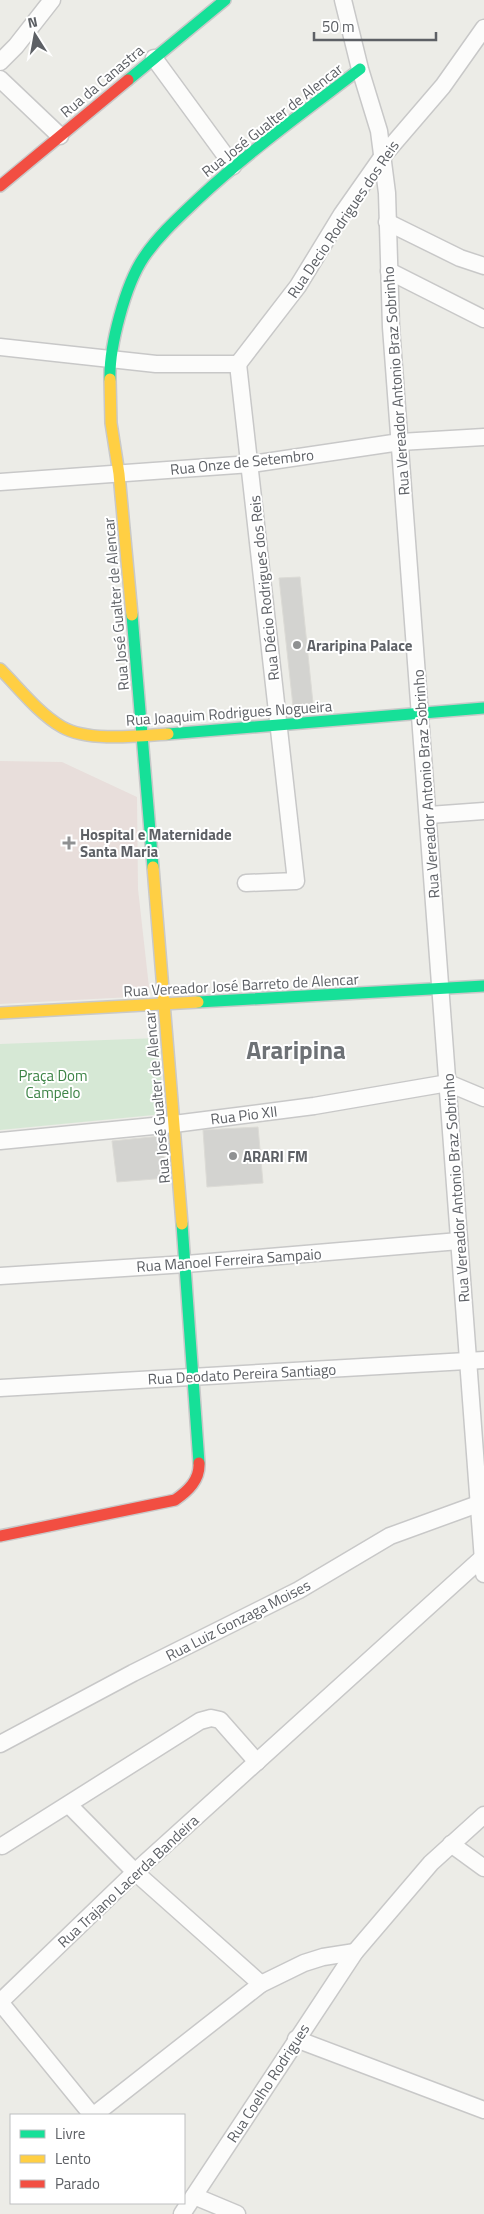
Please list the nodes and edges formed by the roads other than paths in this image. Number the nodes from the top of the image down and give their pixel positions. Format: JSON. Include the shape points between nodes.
{"nodes":[{"id":1,"x":52,"y":0,"type":"edge"},
{"id":2,"x":224,"y":0,"type":"edge"},
{"id":3,"x":343,"y":0,"type":"edge"},
{"id":4,"x":484,"y":28,"type":"edge"},
{"id":5,"x":154,"y":58,"type":"junction"},
{"id":6,"x":0,"y":62,"type":"edge"},
{"id":7,"x":360,"y":70,"type":"junction"},
{"id":8,"x":0,"y":79,"type":"edge"},
{"id":9,"x":60,"y":136,"type":"junction"},
{"id":10,"x":382,"y":157,"type":"junction"},
{"id":11,"x":233,"y":166,"type":"junction"},
{"id":12,"x":0,"y":186,"type":"edge"},
{"id":13,"x":387,"y":222,"type":"junction"},
{"id":14,"x":484,"y":266,"type":"edge"},
{"id":15,"x":389,"y":271,"type":"junction"},
{"id":16,"x":484,"y":318,"type":"edge"},
{"id":17,"x":0,"y":347,"type":"edge"},
{"id":18,"x":109,"y":358,"type":"junction"},
{"id":19,"x":238,"y":364,"type":"junction"},
{"id":20,"x":484,"y":437,"type":"edge"},
{"id":21,"x":400,"y":442,"type":"junction"},
{"id":22,"x":250,"y":464,"type":"junction"},
{"id":23,"x":119,"y":474,"type":"junction"},
{"id":24,"x":0,"y":482,"type":"edge"},
{"id":25,"x":0,"y":668,"type":"edge"},
{"id":26,"x":484,"y":708,"type":"edge"},
{"id":27,"x":421,"y":715,"type":"junction"},
{"id":28,"x":279,"y":725,"type":"junction"},
{"id":29,"x":143,"y":736,"type":"junction"},
{"id":30,"x":484,"y":811,"type":"edge"},
{"id":31,"x":428,"y":815,"type":"junction"},
{"id":32,"x":246,"y":883,"type":"dead end"},
{"id":33,"x":484,"y":986,"type":"edge"},
{"id":34,"x":442,"y":989,"type":"junction"},
{"id":35,"x":164,"y":1004,"type":"junction"},
{"id":36,"x":0,"y":1013,"type":"edge"},
{"id":37,"x":448,"y":1083,"type":"junction"},
{"id":38,"x":484,"y":1098,"type":"edge"},
{"id":39,"x":174,"y":1124,"type":"junction"},
{"id":40,"x":0,"y":1141,"type":"edge"},
{"id":41,"x":459,"y":1241,"type":"junction"},
{"id":42,"x":186,"y":1264,"type":"junction"},
{"id":43,"x":0,"y":1276,"type":"edge"},
{"id":44,"x":476,"y":1360,"type":"edge"},
{"id":45,"x":193,"y":1376,"type":"junction"},
{"id":46,"x":0,"y":1388,"type":"edge"},
{"id":47,"x":478,"y":1504,"type":"junction"},
{"id":48,"x":0,"y":1536,"type":"edge"},
{"id":49,"x":483,"y":1566,"type":"edge"},
{"id":50,"x":0,"y":1744,"type":"edge"},
{"id":51,"x":257,"y":1762,"type":"junction"},
{"id":52,"x":69,"y":1805,"type":"junction"},
{"id":53,"x":484,"y":1815,"type":"edge"},
{"id":54,"x":451,"y":1844,"type":"junction"},
{"id":55,"x":2,"y":1846,"type":"dead end"},
{"id":56,"x":484,"y":1868,"type":"edge"},
{"id":57,"x":135,"y":1872,"type":"junction"},
{"id":58,"x":355,"y":1952,"type":"junction"},
{"id":59,"x":261,"y":1984,"type":"junction"},
{"id":60,"x":0,"y":2002,"type":"edge"},
{"id":61,"x":296,"y":2039,"type":"junction"},
{"id":62,"x":484,"y":2110,"type":"edge"},
{"id":63,"x":92,"y":2114,"type":"edge"},
{"id":64,"x":94,"y":2114,"type":"edge"},
{"id":65,"x":194,"y":2196,"type":"junction"},
{"id":66,"x":181,"y":2209,"type":"edge"},
{"id":67,"x":237,"y":2214,"type":"edge"}],
"edges":[{"from":1,"to":6,"type":"street"},
{"from":2,"to":5,"type":"street","name":"Rua da Canastra"},
{"from":3,"to":7,"type":"street","name":"Rua Vereador Antonio Braz Sobrinho"},
{"from":4,"to":10,"type":"street","name":"Rua Decio Rodrigues dos Reis","via":[[443,86]]},
{"from":5,"to":9,"type":"street","name":"Rua da Canastra"},
{"from":5,"to":11,"type":"street"},
{"from":7,"to":10,"type":"street","name":"Rua Vereador Antonio Braz Sobrinho","via":[[379,130]]},
{"from":7,"to":11,"type":"street","name":"Rua José Gualter de Alencar"},
{"from":8,"to":9,"type":"street"},
{"from":9,"to":12,"type":"street","name":"Rua da Canastra"},
{"from":10,"to":13,"type":"street","name":"Rua Vereador Antonio Braz Sobrinho"},
{"from":10,"to":19,"type":"street","name":"Rua Decio Rodrigues dos Reis","via":[[298,286]]},
{"from":11,"to":18,"type":"street","name":"Rua José Gualter de Alencar","via":[[163,232],[143,258],[131,280]]},
{"from":13,"to":14,"type":"street","via":[[460,258]]},
{"from":13,"to":15,"type":"street","name":"Rua Vereador Antonio Braz Sobrinho"},
{"from":15,"to":16,"type":"street"},
{"from":15,"to":21,"type":"street","name":"Rua Vereador Antonio Braz Sobrinho"},
{"from":17,"to":18,"type":"street"},
{"from":18,"to":19,"type":"street","via":[[156,364]]},
{"from":18,"to":23,"type":"street","name":"Rua José Gualter de Alencar","via":[[111,423]]},
{"from":19,"to":22,"type":"street","name":"Rua Décio Rodrigues dos Reis"},
{"from":20,"to":21,"type":"street","name":"Rua Onze de Setembro"},
{"from":21,"to":22,"type":"street","name":"Rua Onze de Setembro"},
{"from":21,"to":27,"type":"street","name":"Rua Vereador Antonio Braz Sobrinho"},
{"from":22,"to":23,"type":"street","name":"Rua Onze de Setembro"},
{"from":22,"to":28,"type":"street","name":"Rua Décio Rodrigues dos Reis"},
{"from":23,"to":24,"type":"street","name":"Rua Onze de Setembro"},
{"from":23,"to":29,"type":"street","name":"Rua José Gualter de Alencar"},
{"from":25,"to":29,"type":"street","name":"Rua Joaquim Rodrigues Nogueira","via":[[62,727],[83,735]]},
{"from":26,"to":27,"type":"street","name":"Rua Joaquim Rodrigues Nogueira"},
{"from":27,"to":28,"type":"street","name":"Rua Joaquim Rodrigues Nogueira"},
{"from":27,"to":31,"type":"street","name":"Rua Vereador Antonio Braz Sobrinho"},
{"from":28,"to":29,"type":"street","name":"Rua Joaquim Rodrigues Nogueira"},
{"from":28,"to":32,"type":"street","name":"Rua Décio Rodrigues dos Reis","via":[[296,881]]},
{"from":29,"to":35,"type":"street","name":"Rua José Gualter de Alencar"},
{"from":30,"to":31,"type":"street"},
{"from":31,"to":34,"type":"street","name":"Rua Vereador Antonio Braz Sobrinho"},
{"from":33,"to":34,"type":"street","name":"Rua Vereador José Barreto de Alencar"},
{"from":34,"to":35,"type":"street","name":"Rua Vereador José Barreto de Alencar"},
{"from":34,"to":37,"type":"street","name":"Rua Vereador Antonio Braz Sobrinho"},
{"from":35,"to":36,"type":"street","name":"Rua Vereador José Barreto de Alencar"},
{"from":35,"to":39,"type":"street","name":"Rua José Gualter de Alencar"},
{"from":37,"to":38,"type":"street"},
{"from":37,"to":39,"type":"street","name":"Rua Pio XII","via":[[314,1106]]},
{"from":37,"to":41,"type":"street","name":"Rua Vereador Antonio Braz Sobrinho"},
{"from":39,"to":40,"type":"street","name":"Rua Pio XII"},
{"from":39,"to":42,"type":"street","name":"Rua José Gualter de Alencar"},
{"from":41,"to":42,"type":"street","name":"Rua Manoel Ferreira Sampaio"},
{"from":41,"to":44,"type":"street","name":"Rua Vereador Antonio Braz Sobrinho"},
{"from":42,"to":43,"type":"street","name":"Rua Manoel Ferreira Sampaio"},
{"from":42,"to":45,"type":"street","name":"Rua José Gualter de Alencar"},
{"from":44,"to":45,"type":"street","name":"Rua Deodato Pereira Santiago"},
{"from":44,"to":47,"type":"street","name":"Rua Vereador Antonio Braz Sobrinho"},
{"from":45,"to":46,"type":"street","name":"Rua Deodato Pereira Santiago"},
{"from":45,"to":48,"type":"street","name":"Rua José Gualter de Alencar","via":[[199,1469],[187,1493],[174,1500]]},
{"from":47,"to":49,"type":"street","name":"Rua Vereador Antonio Braz Sobrinho"},
{"from":47,"to":50,"type":"street","name":"Rua Luiz Gonzaga Moises","via":[[390,1536],[299,1590],[132,1673]]},
{"from":49,"to":51,"type":"street","name":"Rua Trajano Lacerda Bandeira"},
{"from":51,"to":52,"type":"street","via":[[227,1725],[211,1718],[200,1721]]},
{"from":51,"to":57,"type":"street","name":"Rua Trajano Lacerda Bandeira"},
{"from":52,"to":55,"type":"street"},
{"from":52,"to":57,"type":"street"},
{"from":53,"to":54,"type":"street","name":"Rua Coelho Rodrigues"},
{"from":54,"to":56,"type":"street"},
{"from":54,"to":58,"type":"street","name":"Rua Coelho Rodrigues"},
{"from":57,"to":59,"type":"street"},
{"from":57,"to":60,"type":"street","name":"Rua Trajano Lacerda Bandeira"},
{"from":58,"to":59,"type":"street","via":[[304,1963]]},
{"from":58,"to":61,"type":"street","name":"Rua Coelho Rodrigues"},
{"from":59,"to":64,"type":"street"},
{"from":60,"to":63,"type":"street"},
{"from":61,"to":62,"type":"street"},
{"from":61,"to":65,"type":"street","name":"Rua Coelho Rodrigues"},
{"from":65,"to":66,"type":"street","name":"Rua Coelho Rodrigues"},
{"from":65,"to":67,"type":"street"}]}
